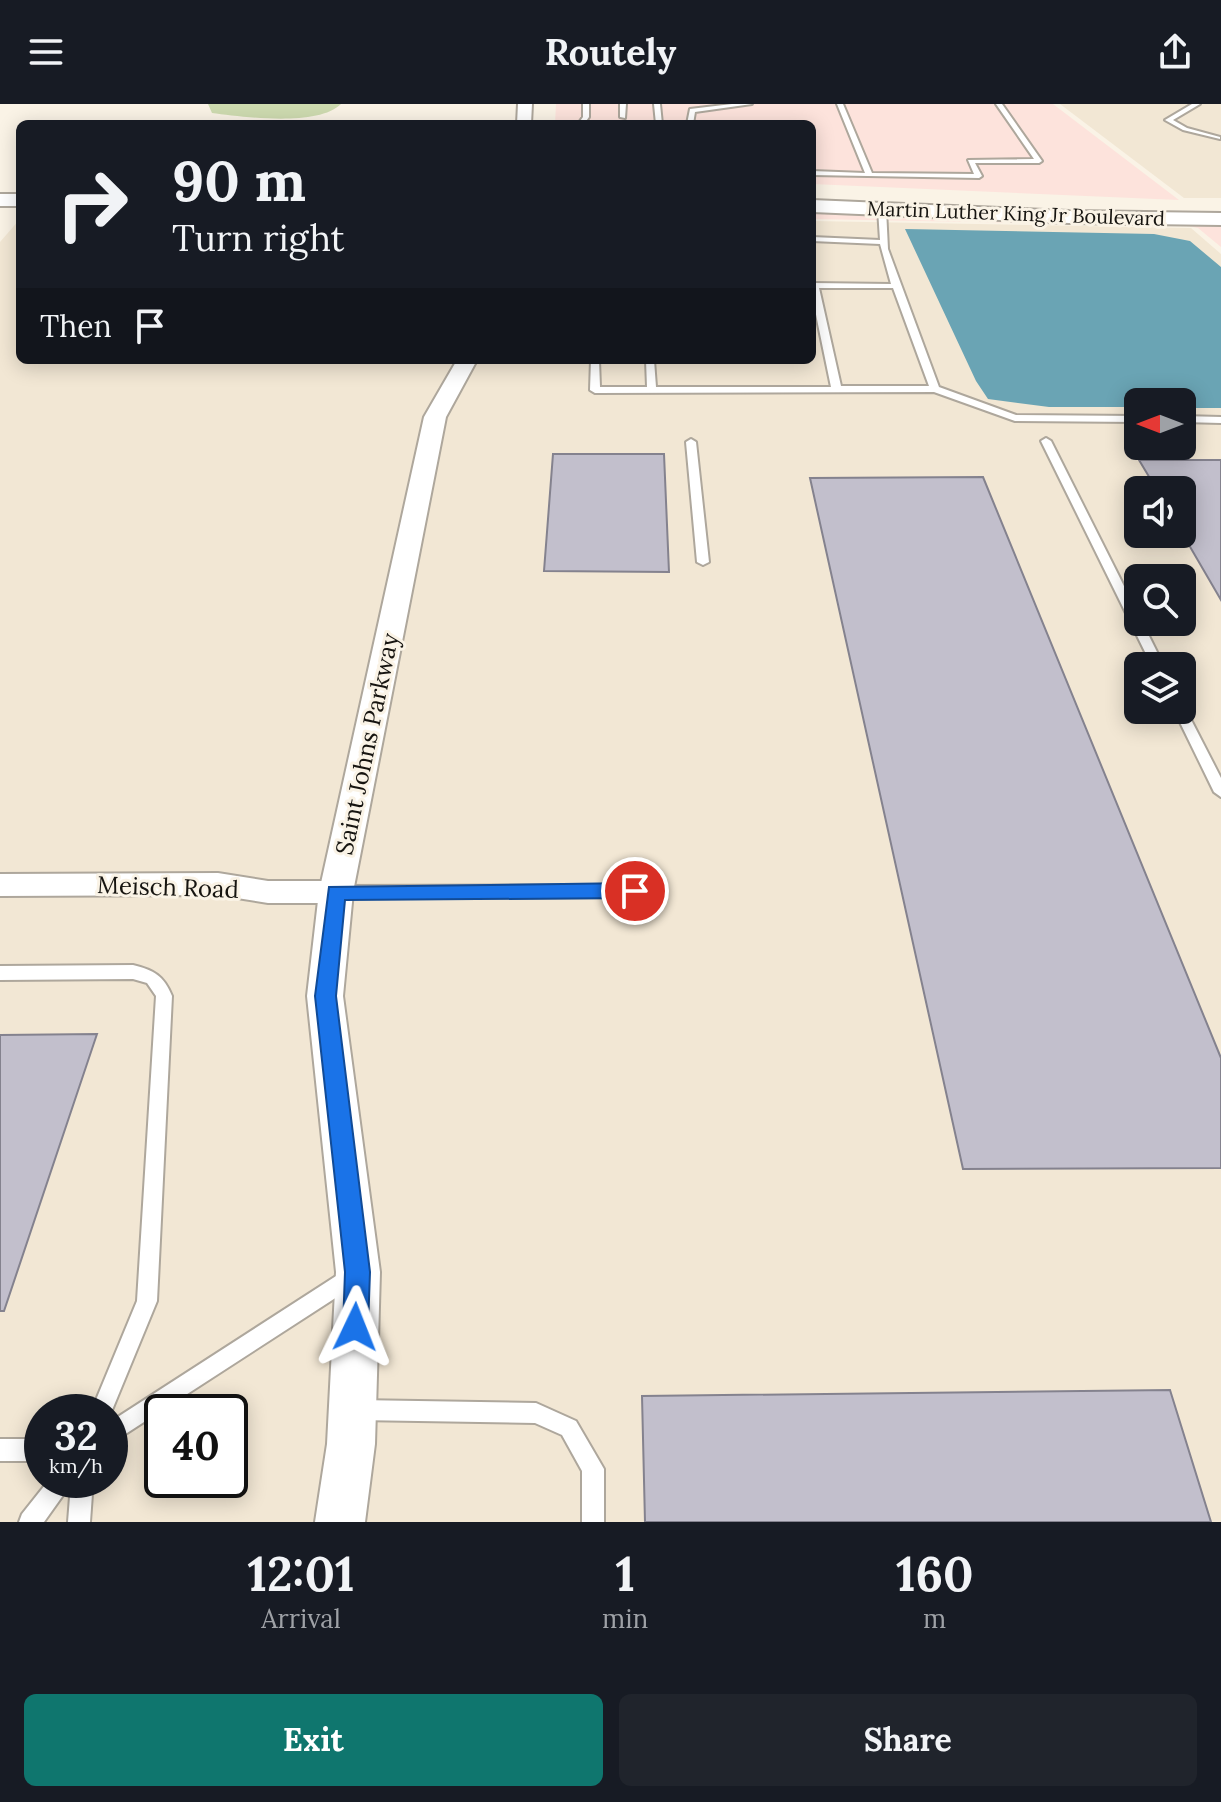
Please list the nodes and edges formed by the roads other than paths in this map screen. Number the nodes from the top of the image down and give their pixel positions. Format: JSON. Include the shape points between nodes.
{"nodes":[{"id":1,"x":623,"y":104,"type":"edge"},
{"id":2,"x":749,"y":104,"type":"edge"},
{"id":3,"x":840,"y":104,"type":"edge"},
{"id":4,"x":999,"y":104,"type":"edge"},
{"id":5,"x":1197,"y":104,"type":"edge"},
{"id":6,"x":623,"y":117,"type":"dead end"},
{"id":7,"x":691,"y":120,"type":"edge"},
{"id":8,"x":1218,"y":138,"type":"dead end"},
{"id":9,"x":816,"y":173,"type":"edge"},
{"id":10,"x":869,"y":175,"type":"junction"},
{"id":11,"x":816,"y":194,"type":"edge"},
{"id":12,"x":844,"y":196,"type":"junction"},
{"id":13,"x":816,"y":206,"type":"edge"},
{"id":14,"x":1221,"y":207,"type":"edge"},
{"id":15,"x":875,"y":209,"type":"junction"},
{"id":16,"x":1221,"y":219,"type":"edge"},
{"id":17,"x":816,"y":239,"type":"edge"},
{"id":18,"x":884,"y":242,"type":"junction"},
{"id":19,"x":816,"y":285,"type":"edge"},
{"id":20,"x":896,"y":286,"type":"junction"},
{"id":21,"x":816,"y":298,"type":"edge"},
{"id":22,"x":465,"y":364,"type":"edge"},
{"id":23,"x":595,"y":364,"type":"edge"},
{"id":24,"x":650,"y":364,"type":"edge"},
{"id":25,"x":935,"y":389,"type":"junction"},
{"id":26,"x":652,"y":391,"type":"junction"},
{"id":27,"x":837,"y":391,"type":"junction"},
{"id":28,"x":1124,"y":419,"type":"edge"},
{"id":29,"x":1196,"y":419,"type":"edge"},
{"id":30,"x":1221,"y":420,"type":"edge"},
{"id":31,"x":1046,"y":441,"type":"dead end"},
{"id":32,"x":691,"y":442,"type":"dead end"},
{"id":33,"x":703,"y":562,"type":"dead end"},
{"id":34,"x":1151,"y":652,"type":"edge"},
{"id":35,"x":1187,"y":724,"type":"edge"},
{"id":36,"x":1221,"y":792,"type":"edge"},
{"id":37,"x":0,"y":885,"type":"edge"},
{"id":38,"x":635,"y":891,"type":"dead end"},
{"id":39,"x":336,"y":892,"type":"junction"},
{"id":40,"x":0,"y":973,"type":"edge"},
{"id":41,"x":358,"y":1272,"type":"junction"},
{"id":42,"x":108,"y":1394,"type":"edge"},
{"id":43,"x":352,"y":1410,"type":"junction"},
{"id":44,"x":128,"y":1422,"type":"edge"},
{"id":45,"x":0,"y":1450,"type":"edge"},
{"id":46,"x":24,"y":1450,"type":"edge"},
{"id":47,"x":48,"y":1498,"type":"edge"},
{"id":48,"x":81,"y":1498,"type":"edge"},
{"id":49,"x":30,"y":1522,"type":"edge"},
{"id":50,"x":79,"y":1522,"type":"edge"},
{"id":51,"x":340,"y":1522,"type":"edge"},
{"id":52,"x":593,"y":1522,"type":"edge"}],
"edges":[{"from":1,"to":6,"type":"lane"},
{"from":2,"to":7,"type":"lane","via":[[692,110]]},
{"from":3,"to":10,"type":"lane"},
{"from":4,"to":10,"type":"lane","via":[[1039,161],[970,161],[979,176]]},
{"from":5,"to":8,"type":"lane","via":[[1168,120]]},
{"from":9,"to":10,"type":"lane"},
{"from":11,"to":12,"type":"main road","name":"Martin Luther King Jr Boulevard"},
{"from":12,"to":14,"type":"main road","name":"Martin Luther King Jr Boulevard"},
{"from":12,"to":15,"type":"main road"},
{"from":13,"to":15,"type":"main road","name":"Martin Luther King Jr Boulevard"},
{"from":15,"to":16,"type":"main road","name":"Martin Luther King Jr Boulevard"},
{"from":15,"to":18,"type":"lane"},
{"from":17,"to":18,"type":"lane"},
{"from":18,"to":20,"type":"lane"},
{"from":19,"to":20,"type":"lane"},
{"from":20,"to":25,"type":"lane"},
{"from":21,"to":27,"type":"lane"},
{"from":22,"to":39,"type":"street","name":"Saint Johns Parkway","via":[[435,417]]},
{"from":23,"to":26,"type":"lane","via":[[595,390]]},
{"from":24,"to":26,"type":"lane"},
{"from":25,"to":27,"type":"lane"},
{"from":25,"to":28,"type":"lane","via":[[1015,418]]},
{"from":26,"to":27,"type":"lane"},
{"from":29,"to":30,"type":"lane"},
{"from":31,"to":34,"type":"lane"},
{"from":32,"to":33,"type":"lane"},
{"from":35,"to":36,"type":"lane"},
{"from":37,"to":39,"type":"street","name":"Meisch Road","via":[[218,884],[268,892]]},
{"from":38,"to":39,"type":"lane"},
{"from":39,"to":41,"type":"street","name":"Saint Johns Parkway","via":[[325,996]]},
{"from":40,"to":42,"type":"lane","via":[[148,974],[164,996],[147,1301]]},
{"from":41,"to":43,"type":"street","name":"Saint Johns Parkway"},
{"from":41,"to":44,"type":"lane"},
{"from":43,"to":51,"type":"street","name":"Saint Johns Parkway"},
{"from":43,"to":52,"type":"lane","via":[[536,1413],[569,1428],[593,1469]]},
{"from":45,"to":46,"type":"lane"},
{"from":47,"to":49,"type":"lane"},
{"from":48,"to":50,"type":"lane"}]}
